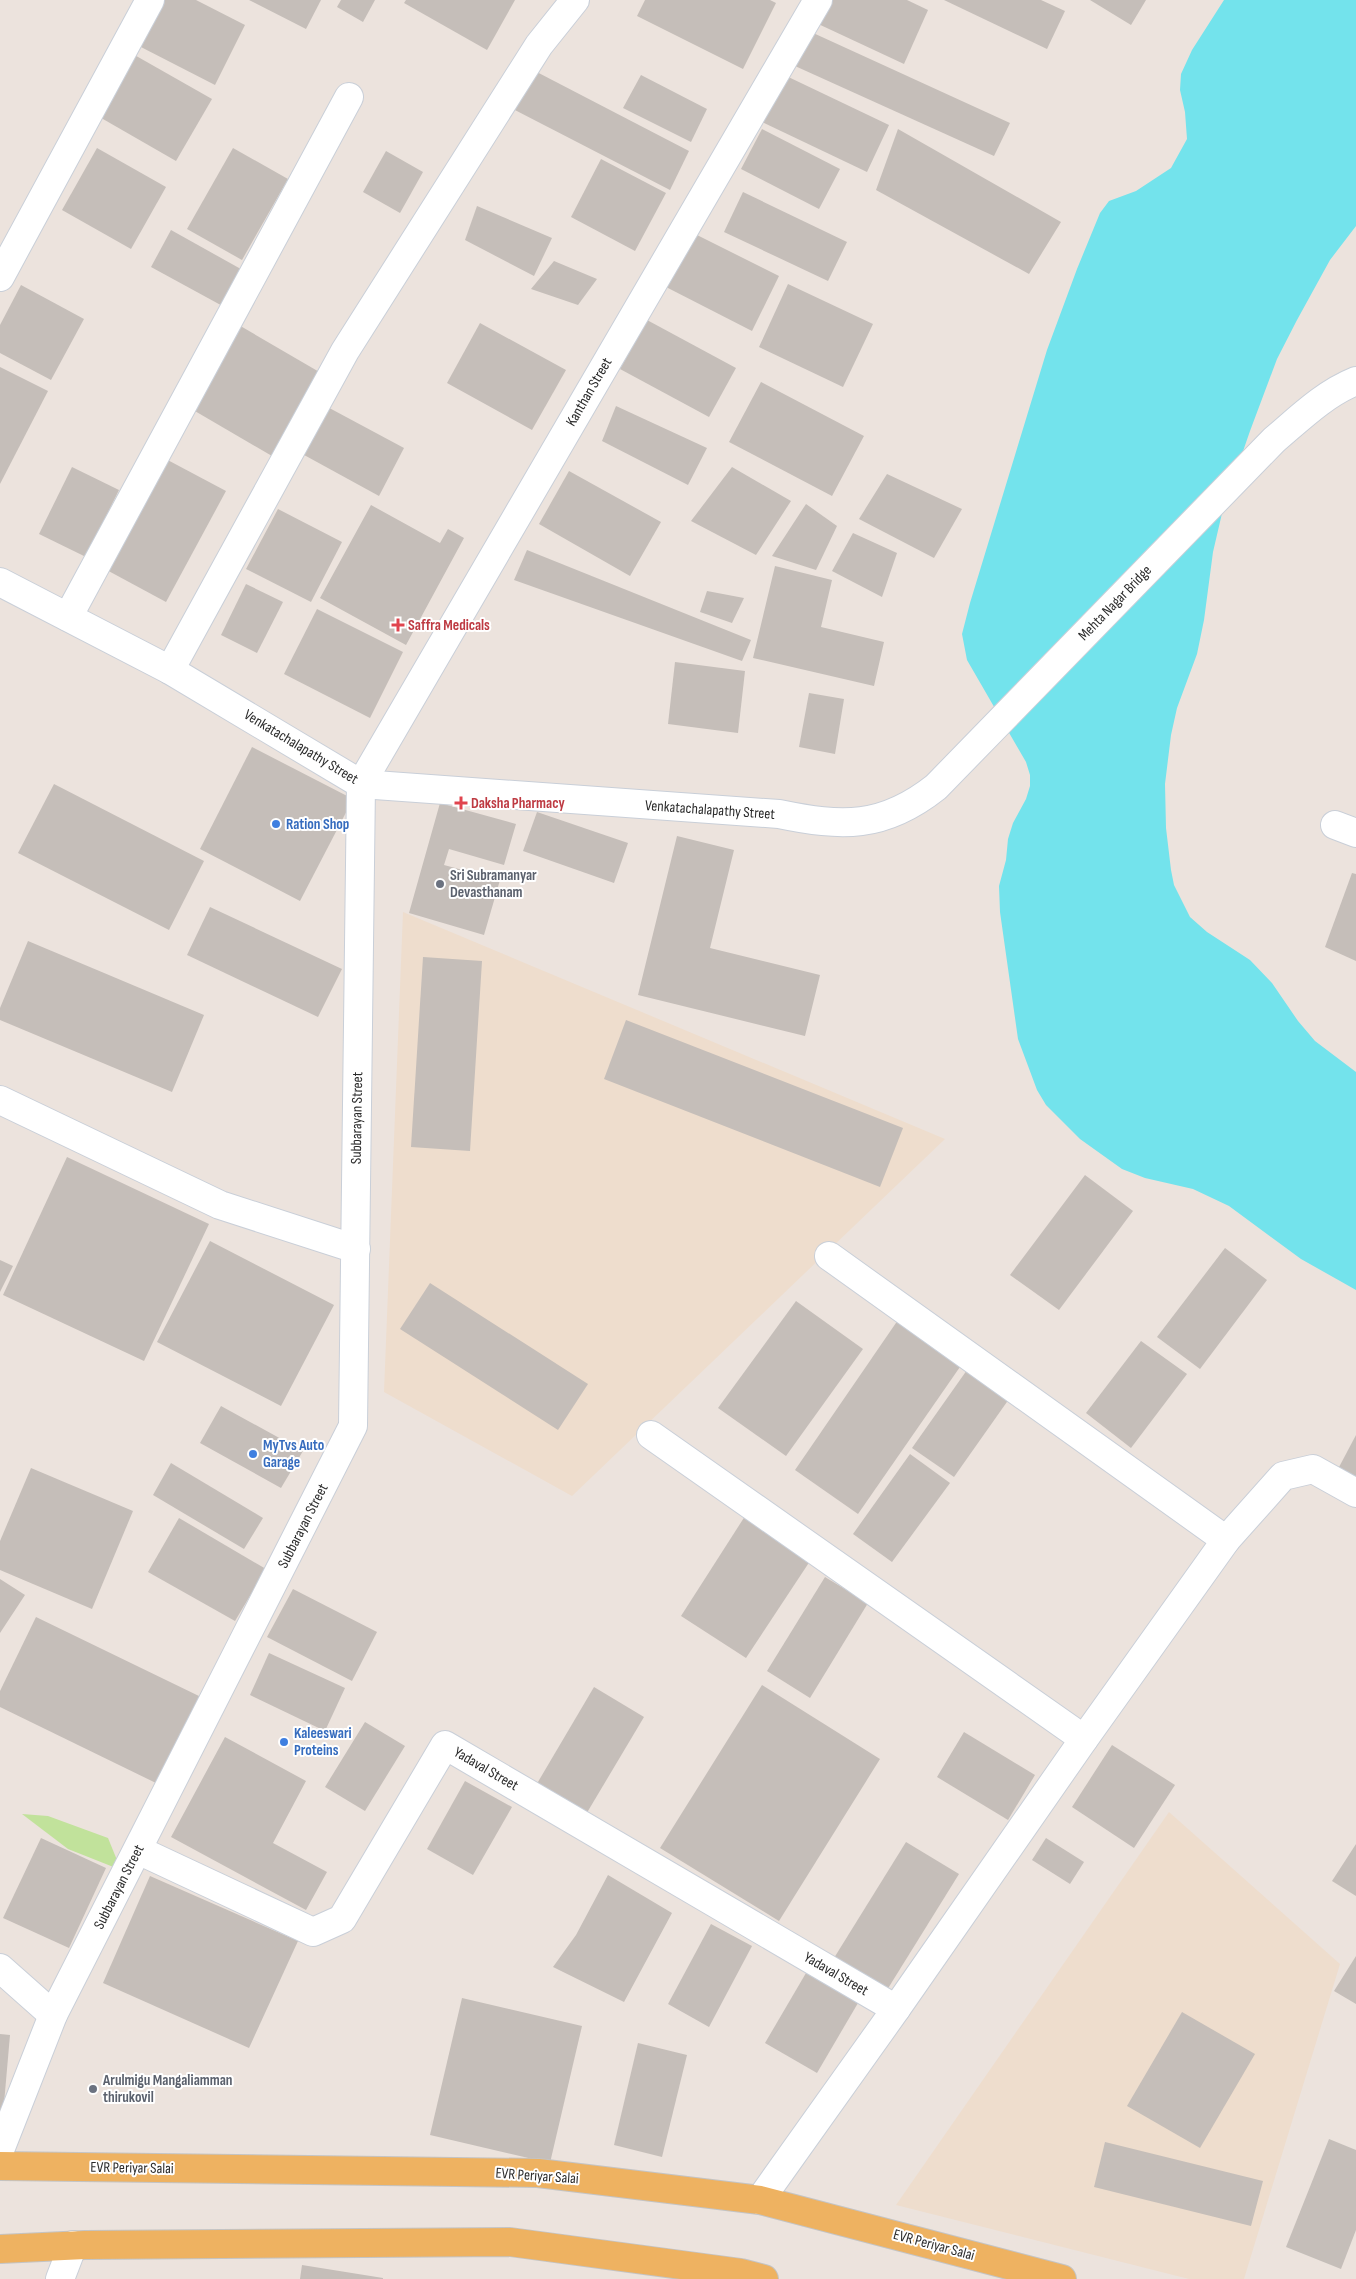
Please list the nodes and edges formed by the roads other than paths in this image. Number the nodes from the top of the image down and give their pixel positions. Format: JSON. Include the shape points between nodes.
{"nodes":[{"id":1,"x":150,"y":0,"type":"edge"},
{"id":2,"x":575,"y":0,"type":"edge"},
{"id":3,"x":818,"y":0,"type":"edge"},
{"id":4,"x":349,"y":97,"type":"dead end"},
{"id":5,"x":0,"y":277,"type":"edge"},
{"id":6,"x":1356,"y":381,"type":"edge"},
{"id":7,"x":0,"y":582,"type":"edge"},
{"id":8,"x":68,"y":617,"type":"junction"},
{"id":9,"x":170,"y":670,"type":"junction"},
{"id":10,"x":361,"y":784,"type":"junction"},
{"id":11,"x":872,"y":819,"type":"joint"},
{"id":12,"x":0,"y":1100,"type":"edge"},
{"id":13,"x":356,"y":1249,"type":"junction"},
{"id":14,"x":829,"y":1256,"type":"dead end"},
{"id":15,"x":651,"y":1435,"type":"dead end"},
{"id":16,"x":1356,"y":1493,"type":"edge"},
{"id":17,"x":1226,"y":1540,"type":"junction"},
{"id":18,"x":1084,"y":1739,"type":"junction"},
{"id":19,"x":138,"y":1850,"type":"junction"},
{"id":20,"x":0,"y":1968,"type":"edge"},
{"id":21,"x":896,"y":2009,"type":"junction"},
{"id":22,"x":53,"y":2014,"type":"junction"},
{"id":23,"x":0,"y":2150,"type":"edge"},
{"id":24,"x":0,"y":2166,"type":"edge"},
{"id":25,"x":760,"y":2200,"type":"junction"},
{"id":26,"x":73,"y":2245,"type":"junction"},
{"id":27,"x":0,"y":2248,"type":"edge"},
{"id":28,"x":748,"y":2277,"type":"edge"},
{"id":29,"x":60,"y":2279,"type":"edge"},
{"id":30,"x":1062,"y":2279,"type":"edge"}],
"edges":[{"from":1,"to":5,"type":"street"},
{"from":2,"to":9,"type":"street","via":[[539,45],[345,351]]},
{"from":3,"to":10,"type":"street","name":"Kanthan Street"},
{"from":4,"to":8,"type":"street"},
{"from":6,"to":11,"type":"street","name":"Mehta Nagar Bridge","via":[[1321,400],[1274,440],[948,777],[901,810]]},
{"from":7,"to":8,"type":"street","name":"Venkatachalapathy Street"},
{"from":8,"to":9,"type":"street","name":"Venkatachalapathy Street"},
{"from":9,"to":10,"type":"street","name":"Venkatachalapathy Street"},
{"from":10,"to":11,"type":"street","name":"Venkatachalapathy Street","via":[[779,814],[829,823],[858,823]]},
{"from":10,"to":13,"type":"street","name":"Subbarayan Street"},
{"from":12,"to":13,"type":"street","via":[[220,1206]]},
{"from":13,"to":19,"type":"street","name":"Subbarayan Street","via":[[354,1426]]},
{"from":14,"to":17,"type":"street"},
{"from":15,"to":18,"type":"street"},
{"from":16,"to":17,"type":"street","via":[[1313,1469],[1283,1476]]},
{"from":17,"to":18,"type":"street"},
{"from":18,"to":21,"type":"street"},
{"from":19,"to":21,"type":"street","name":"Yadaval Street","via":[[312,1932],[342,1919],[445,1745]]},
{"from":19,"to":22,"type":"street","name":"Subbarayan Street"},
{"from":20,"to":22,"type":"street"},
{"from":21,"to":25,"type":"street"},
{"from":22,"to":23,"type":"street","name":"Subbarayan Street"},
{"from":24,"to":25,"type":"main road","name":"EVR Periyar Salai","via":[[538,2173]]},
{"from":25,"to":30,"type":"main road","name":"EVR Periyar Salai"},
{"from":26,"to":27,"type":"main road"},
{"from":26,"to":28,"type":"main road","via":[[510,2242]]},
{"from":26,"to":29,"type":"street"}]}
